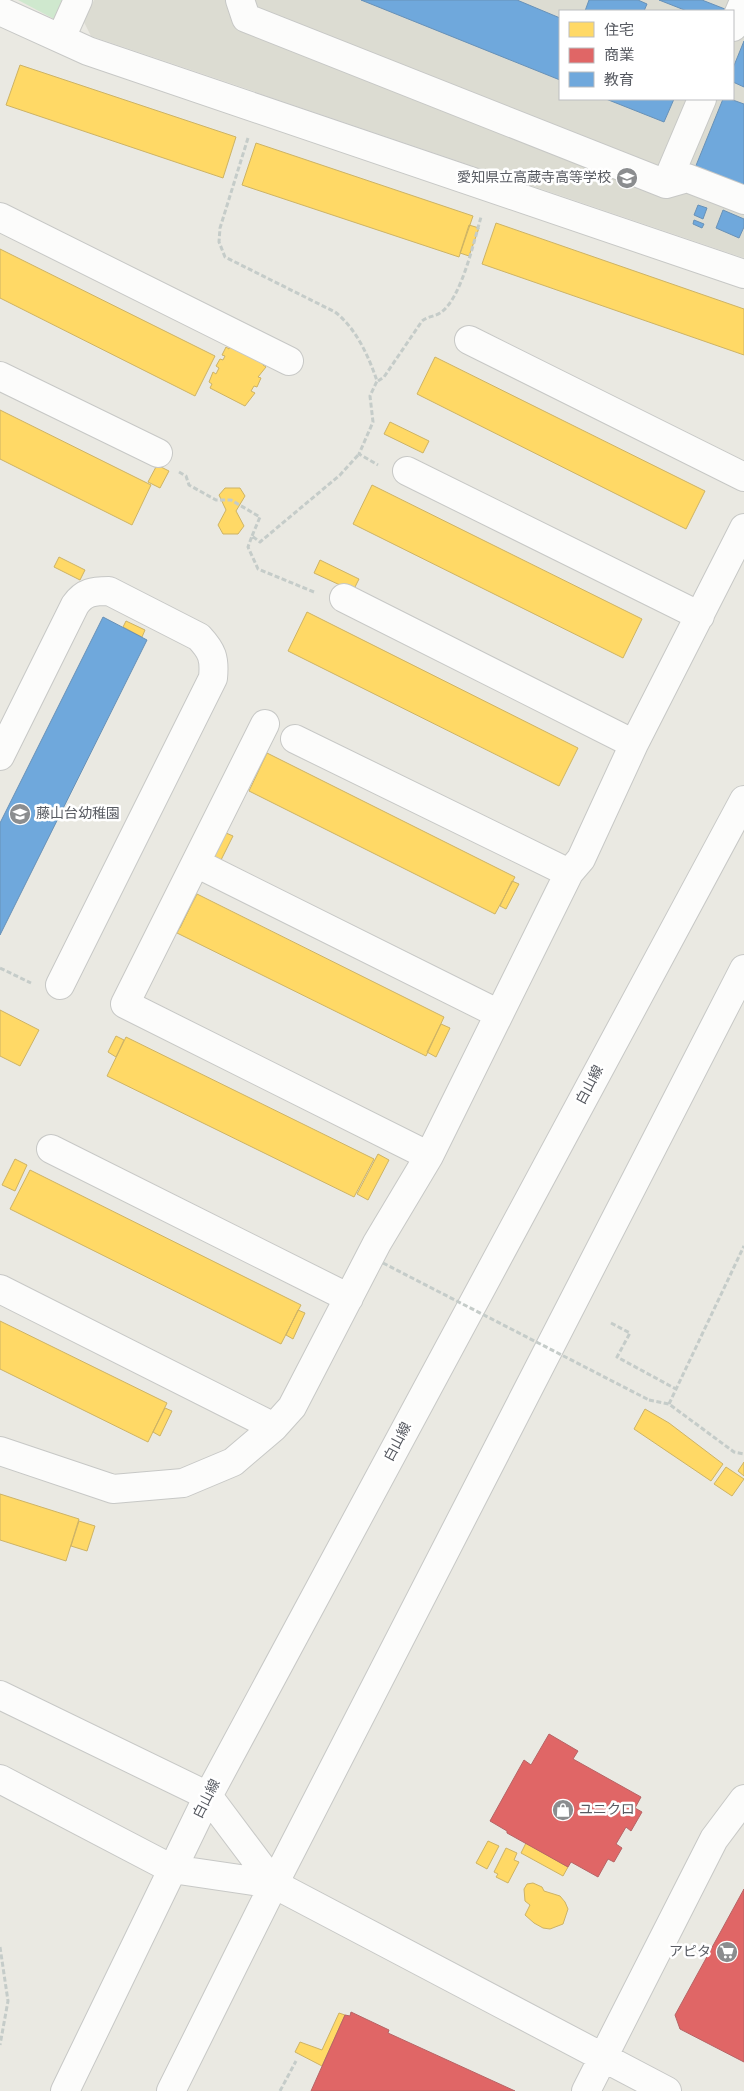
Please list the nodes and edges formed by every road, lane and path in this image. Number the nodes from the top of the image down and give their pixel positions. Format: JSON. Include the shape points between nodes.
{"nodes":[{"id":1,"x":78,"y":0,"type":"edge"},
{"id":2,"x":240,"y":0,"type":"edge"},
{"id":3,"x":744,"y":1,"type":"edge"},
{"id":4,"x":0,"y":11,"type":"edge"},
{"id":5,"x":734,"y":25,"type":"edge"},
{"id":6,"x":61,"y":38,"type":"junction"},
{"id":7,"x":702,"y":100,"type":"edge"},
{"id":8,"x":258,"y":109,"type":"junction"},
{"id":9,"x":666,"y":184,"type":"junction"},
{"id":10,"x":490,"y":188,"type":"junction"},
{"id":11,"x":744,"y":200,"type":"edge"},
{"id":12,"x":0,"y":217,"type":"edge"},
{"id":13,"x":744,"y":274,"type":"edge"},
{"id":14,"x":469,"y":340,"type":"dead end"},
{"id":15,"x":289,"y":362,"type":"dead end"},
{"id":16,"x":0,"y":376,"type":"edge"},
{"id":17,"x":378,"y":382,"type":"junction"},
{"id":18,"x":158,"y":453,"type":"joint"},
{"id":19,"x":359,"y":454,"type":"junction"},
{"id":20,"x":406,"y":471,"type":"joint"},
{"id":21,"x":744,"y":477,"type":"edge"},
{"id":22,"x":744,"y":528,"type":"edge"},
{"id":23,"x":252,"y":536,"type":"junction"},
{"id":24,"x":344,"y":598,"type":"joint"},
{"id":25,"x":700,"y":616,"type":"junction"},
{"id":26,"x":265,"y":724,"type":"dead end"},
{"id":27,"x":295,"y":739,"type":"dead end"},
{"id":28,"x":634,"y":744,"type":"junction"},
{"id":29,"x":0,"y":756,"type":"edge"},
{"id":30,"x":744,"y":800,"type":"edge"},
{"id":31,"x":196,"y":863,"type":"junction"},
{"id":32,"x":569,"y":872,"type":"junction"},
{"id":33,"x":744,"y":970,"type":"edge"},
{"id":34,"x":60,"y":986,"type":"dead end"},
{"id":35,"x":499,"y":1014,"type":"junction"},
{"id":36,"x":51,"y":1149,"type":"dead end"},
{"id":37,"x":429,"y":1156,"type":"junction"},
{"id":38,"x":744,"y":1246,"type":"edge"},
{"id":39,"x":383,"y":1263,"type":"dead end"},
{"id":40,"x":0,"y":1289,"type":"edge"},
{"id":41,"x":349,"y":1298,"type":"junction"},
{"id":42,"x":611,"y":1323,"type":"dead end"},
{"id":43,"x":676,"y":1389,"type":"junction"},
{"id":44,"x":669,"y":1404,"type":"junction"},
{"id":45,"x":274,"y":1427,"type":"junction"},
{"id":46,"x":0,"y":1451,"type":"edge"},
{"id":47,"x":744,"y":1454,"type":"edge"},
{"id":48,"x":0,"y":1695,"type":"edge"},
{"id":49,"x":0,"y":1779,"type":"edge"},
{"id":50,"x":208,"y":1796,"type":"junction"},
{"id":51,"x":744,"y":1799,"type":"edge"},
{"id":52,"x":172,"y":1869,"type":"junction"},
{"id":53,"x":274,"y":1884,"type":"junction"},
{"id":54,"x":0,"y":1947,"type":"edge"},
{"id":55,"x":0,"y":2045,"type":"edge"},
{"id":56,"x":603,"y":2059,"type":"junction"},
{"id":57,"x":296,"y":2061,"type":"dead end"},
{"id":58,"x":65,"y":2091,"type":"edge"},
{"id":59,"x":171,"y":2091,"type":"edge"},
{"id":60,"x":280,"y":2091,"type":"edge"},
{"id":61,"x":586,"y":2091,"type":"edge"},
{"id":62,"x":666,"y":2091,"type":"edge"}],
"edges":[{"from":1,"to":6,"type":"street"},
{"from":2,"to":9,"type":"street","via":[[246,18]]},
{"from":3,"to":5,"type":"street"},
{"from":4,"to":6,"type":"street"},
{"from":6,"to":8,"type":"street","via":[[88,51]]},
{"from":7,"to":9,"type":"street"},
{"from":8,"to":10,"type":"street"},
{"from":8,"to":17,"type":"path","via":[[220,228],[225,257],[344,319],[370,361]]},
{"from":9,"to":11,"type":"street","via":[[687,178]]},
{"from":10,"to":13,"type":"street"},
{"from":10,"to":17,"type":"path","via":[[462,280],[448,305],[440,313],[422,321]]},
{"from":12,"to":15,"type":"street"},
{"from":14,"to":21,"type":"street"},
{"from":16,"to":18,"type":"street"},
{"from":17,"to":19,"type":"path","via":[[370,396],[373,422]]},
{"from":18,"to":23,"type":"path","via":[[160,462],[186,476],[190,485],[216,500],[231,500],[260,517]]},
{"from":19,"to":20,"type":"path","via":[[396,474]]},
{"from":19,"to":23,"type":"path","via":[[340,475],[260,542]]},
{"from":20,"to":25,"type":"street"},
{"from":22,"to":25,"type":"street"},
{"from":23,"to":24,"type":"path","via":[[248,546],[258,569],[302,585],[339,605]]},
{"from":24,"to":28,"type":"street"},
{"from":25,"to":28,"type":"street"},
{"from":26,"to":31,"type":"street"},
{"from":27,"to":32,"type":"street"},
{"from":28,"to":32,"type":"street","via":[[581,859]]},
{"from":29,"to":34,"type":"street","via":[[81,596],[94,591],[109,591],[199,637],[210,649],[215,664],[213,678]]},
{"from":30,"to":50,"type":"street","name":"白山線"},
{"from":31,"to":35,"type":"street"},
{"from":31,"to":37,"type":"street","via":[[125,1004]]},
{"from":32,"to":35,"type":"street"},
{"from":33,"to":53,"type":"street"},
{"from":35,"to":37,"type":"street"},
{"from":36,"to":41,"type":"street"},
{"from":37,"to":41,"type":"street","via":[[377,1243]]},
{"from":38,"to":43,"type":"path"},
{"from":39,"to":44,"type":"path","bridge":true,"via":[[649,1400]]},
{"from":40,"to":45,"type":"street"},
{"from":41,"to":45,"type":"street","via":[[292,1407]]},
{"from":42,"to":43,"type":"path","via":[[630,1333],[617,1357]]},
{"from":43,"to":44,"type":"path"},
{"from":44,"to":47,"type":"path","via":[[734,1452]]},
{"from":45,"to":46,"type":"street","via":[[233,1462],[183,1483],[113,1490]]},
{"from":48,"to":50,"type":"street"},
{"from":49,"to":52,"type":"street"},
{"from":50,"to":52,"type":"street","name":"白山線"},
{"from":50,"to":53,"type":"street"},
{"from":51,"to":56,"type":"street","via":[[714,1839]]},
{"from":52,"to":53,"type":"street"},
{"from":52,"to":58,"type":"street","name":"白山線"},
{"from":53,"to":56,"type":"street"},
{"from":53,"to":59,"type":"street"},
{"from":54,"to":55,"type":"path","via":[[8,2000]]},
{"from":56,"to":61,"type":"street"},
{"from":56,"to":62,"type":"street"},
{"from":57,"to":60,"type":"path"}]}
